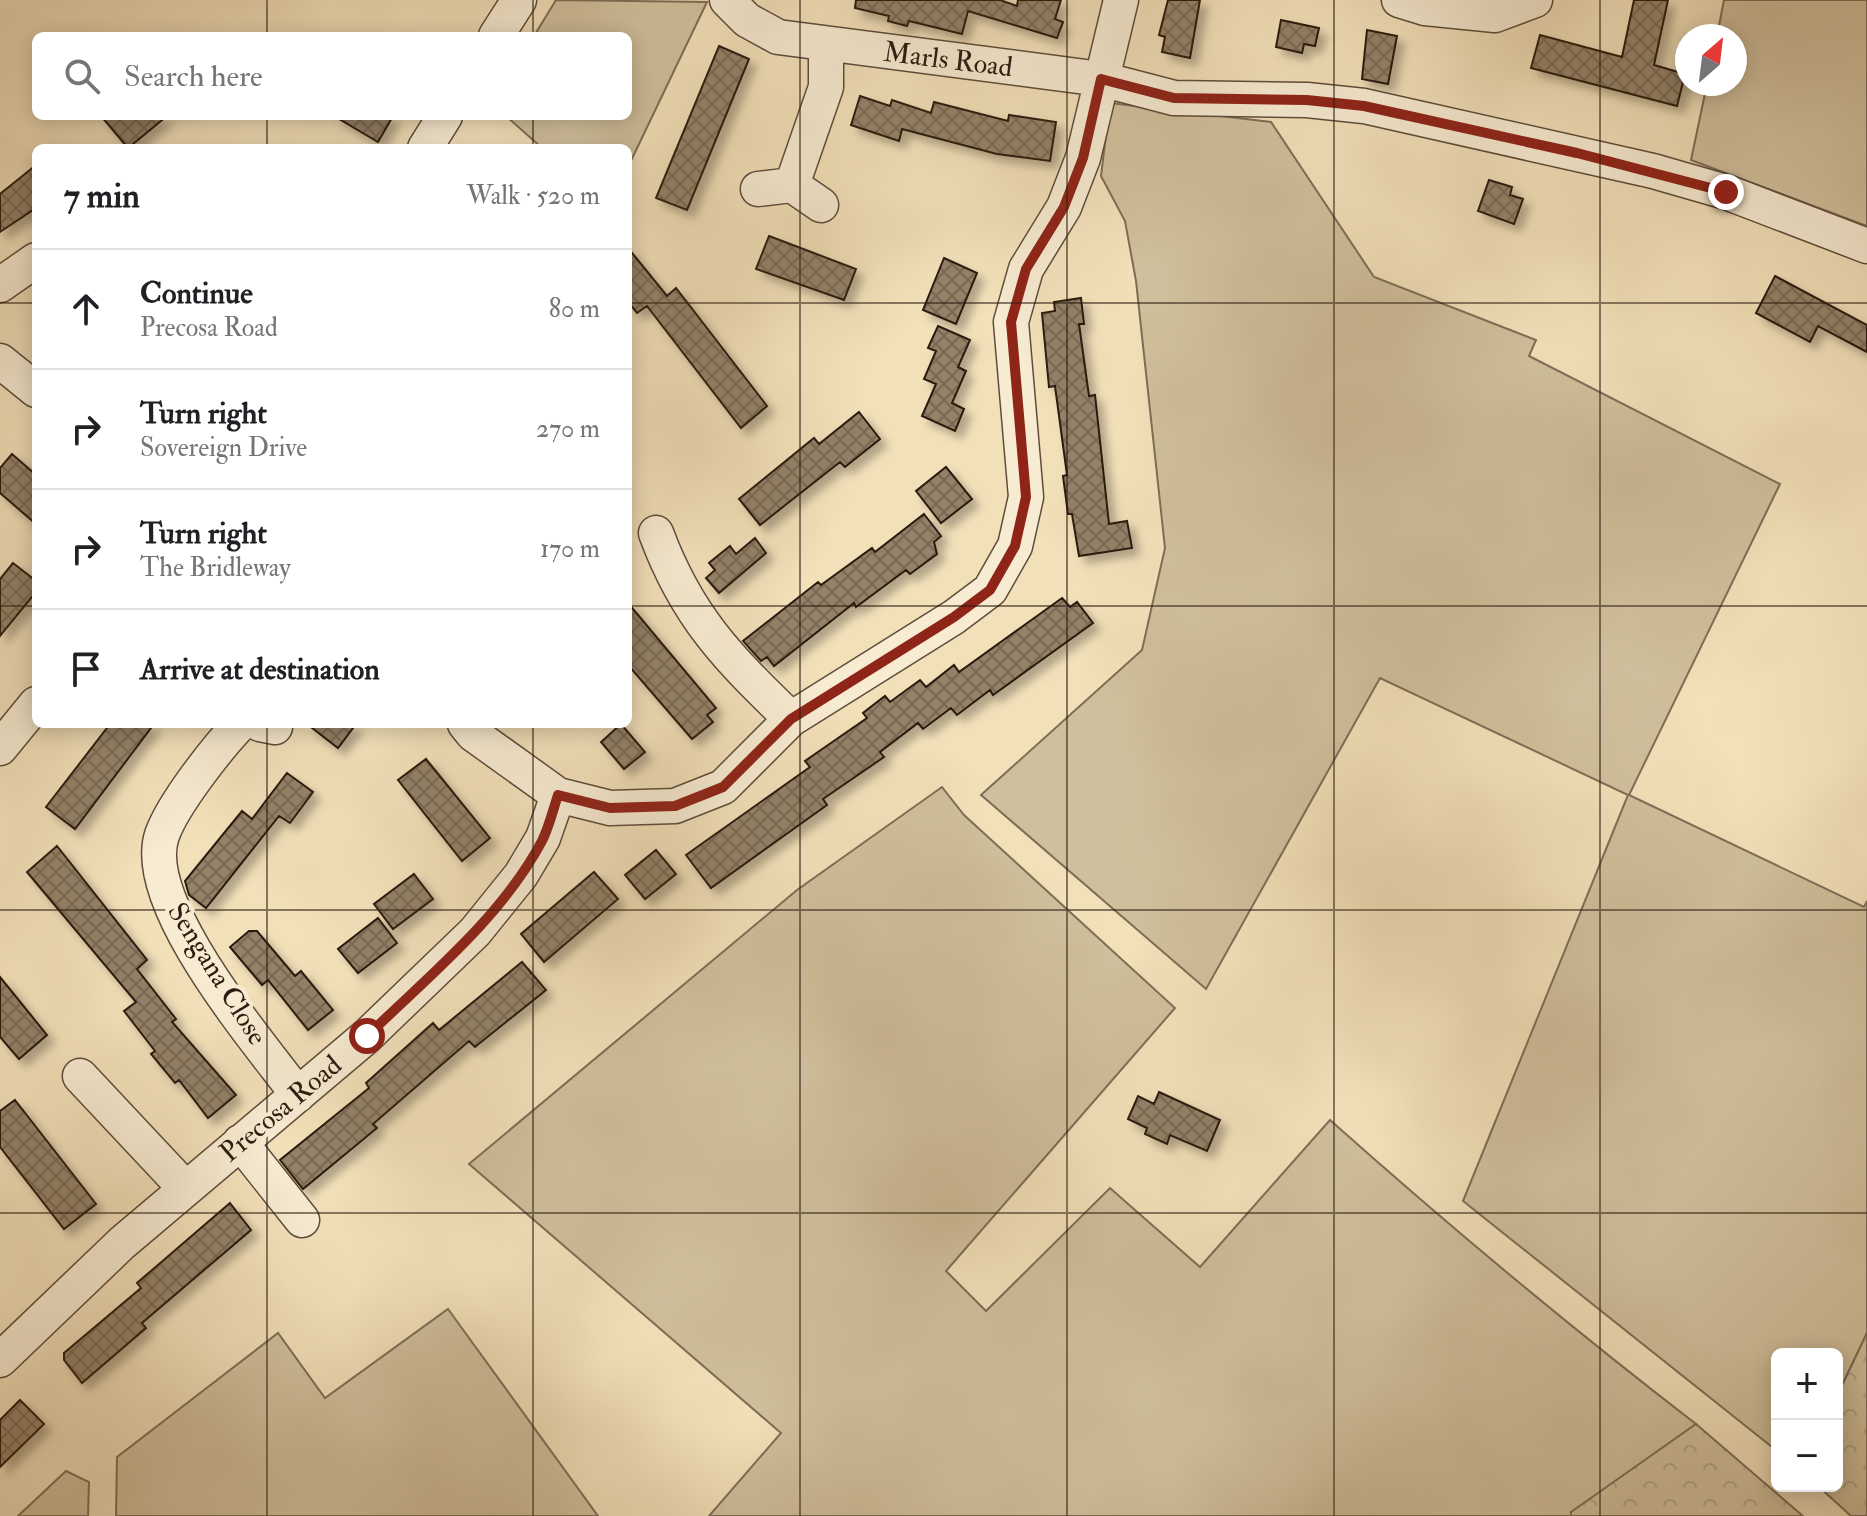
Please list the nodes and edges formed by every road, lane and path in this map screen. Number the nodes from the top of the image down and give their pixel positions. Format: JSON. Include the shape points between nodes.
{"nodes":[{"id":1,"x":519,"y":0,"type":"edge"},
{"id":2,"x":727,"y":0,"type":"edge"},
{"id":3,"x":1121,"y":0,"type":"edge"},
{"id":4,"x":1399,"y":0,"type":"edge"},
{"id":5,"x":1535,"y":0,"type":"edge"},
{"id":6,"x":499,"y":32,"type":"edge"},
{"id":7,"x":826,"y":45,"type":"junction"},
{"id":8,"x":1101,"y":79,"type":"junction"},
{"id":9,"x":442,"y":120,"type":"edge"},
{"id":10,"x":428,"y":144,"type":"edge"},
{"id":11,"x":792,"y":185,"type":"junction"},
{"id":12,"x":758,"y":189,"type":"dead end"},
{"id":13,"x":821,"y":205,"type":"dead end"},
{"id":14,"x":1867,"y":246,"type":"edge"},
{"id":15,"x":32,"y":263,"type":"edge"},
{"id":16,"x":0,"y":285,"type":"edge"},
{"id":17,"x":0,"y":361,"type":"edge"},
{"id":18,"x":32,"y":387,"type":"edge"},
{"id":19,"x":658,"y":531,"type":"dead end"},
{"id":20,"x":32,"y":709,"type":"edge"},
{"id":21,"x":791,"y":719,"type":"junction"},
{"id":22,"x":237,"y":728,"type":"edge"},
{"id":23,"x":468,"y":728,"type":"edge"},
{"id":24,"x":0,"y":748,"type":"edge"},
{"id":25,"x":558,"y":795,"type":"junction"},
{"id":26,"x":80,"y":1076,"type":"dead end"},
{"id":27,"x":298,"y":1095,"type":"junction"},
{"id":28,"x":240,"y":1142,"type":"junction"},
{"id":29,"x":185,"y":1188,"type":"junction"},
{"id":30,"x":302,"y":1220,"type":"dead end"},
{"id":31,"x":0,"y":1360,"type":"edge"}],
"edges":[{"from":1,"to":6,"type":"street"},
{"from":2,"to":7,"type":"street","name":"Marls Road","via":[[747,20],[778,37]]},
{"from":3,"to":8,"type":"street"},
{"from":4,"to":5,"type":"street","via":[[1495,15]]},
{"from":7,"to":8,"type":"street","name":"Marls Road"},
{"from":7,"to":11,"type":"street","via":[[826,87]]},
{"from":8,"to":14,"type":"street","name":"Marls Road","via":[[1174,98],[1307,100],[1424,118],[1726,192]]},
{"from":8,"to":21,"type":"street","via":[[1083,158],[1064,207],[1026,269],[1011,322],[1026,497],[1015,546],[990,590]]},
{"from":9,"to":10,"type":"street"},
{"from":11,"to":12,"type":"street"},
{"from":11,"to":13,"type":"street"},
{"from":15,"to":16,"type":"street"},
{"from":17,"to":18,"type":"street"},
{"from":19,"to":21,"type":"street","via":[[670,571],[693,614],[731,661]]},
{"from":20,"to":24,"type":"street"},
{"from":21,"to":25,"type":"street","via":[[723,787],[675,806],[610,808]]},
{"from":22,"to":27,"type":"street","name":"Sengana Close","via":[[162,836],[160,876],[174,914],[216,983]]},
{"from":23,"to":25,"type":"street"},
{"from":25,"to":27,"type":"street","name":"Precosa Road","via":[[543,838],[521,875],[475,932]]},
{"from":26,"to":29,"type":"street"},
{"from":27,"to":28,"type":"street","name":"Precosa Road"},
{"from":28,"to":29,"type":"street","name":"Precosa Road"},
{"from":28,"to":30,"type":"street"},
{"from":29,"to":31,"type":"street","name":"Precosa Road"}]}
